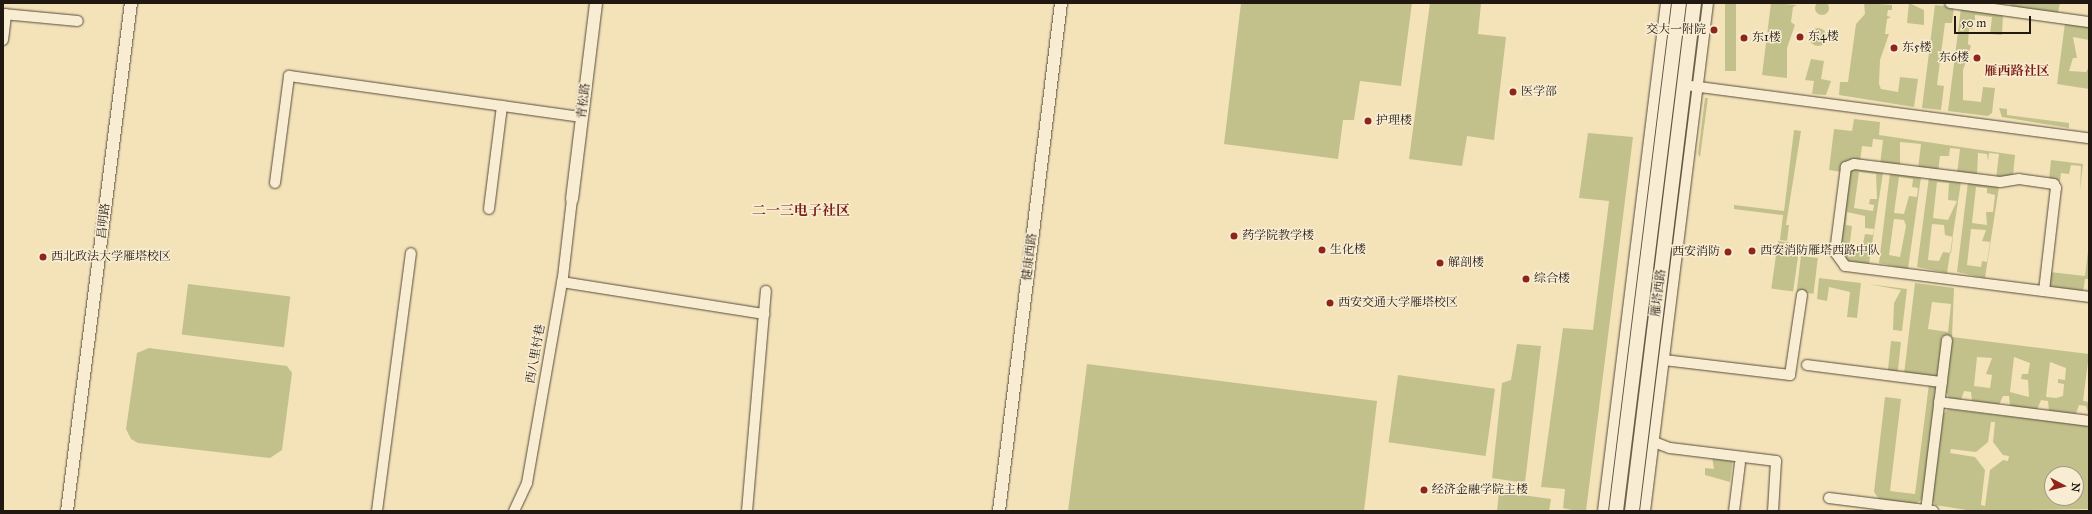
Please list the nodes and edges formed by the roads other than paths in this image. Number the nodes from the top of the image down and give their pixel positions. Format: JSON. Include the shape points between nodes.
{"nodes":[{"id":1,"x":131,"y":3,"type":"edge"},
{"id":2,"x":596,"y":3,"type":"edge"},
{"id":3,"x":1061,"y":3,"type":"edge"},
{"id":4,"x":1666,"y":3,"type":"edge"},
{"id":5,"x":1679,"y":3,"type":"edge"},
{"id":6,"x":1694,"y":3,"type":"edge"},
{"id":7,"x":1708,"y":3,"type":"edge"},
{"id":8,"x":1950,"y":3,"type":"edge"},
{"id":9,"x":4,"y":14,"type":"edge"},
{"id":10,"x":78,"y":20,"type":"dead end"},
{"id":11,"x":2089,"y":22,"type":"edge"},
{"id":12,"x":3,"y":40,"type":"edge"},
{"id":13,"x":1691,"y":86,"type":"junction"},
{"id":14,"x":502,"y":106,"type":"junction"},
{"id":15,"x":582,"y":117,"type":"junction"},
{"id":16,"x":2089,"y":138,"type":"edge"},
{"id":17,"x":275,"y":183,"type":"dead end"},
{"id":18,"x":572,"y":199,"type":"joint"},
{"id":19,"x":489,"y":209,"type":"dead end"},
{"id":20,"x":411,"y":253,"type":"dead end"},
{"id":21,"x":562,"y":282,"type":"junction"},
{"id":22,"x":766,"y":291,"type":"dead end"},
{"id":23,"x":2044,"y":291,"type":"junction"},
{"id":24,"x":1802,"y":295,"type":"dead end"},
{"id":25,"x":2089,"y":298,"type":"edge"},
{"id":26,"x":764,"y":314,"type":"junction"},
{"id":27,"x":1947,"y":340,"type":"dead end"},
{"id":28,"x":1664,"y":360,"type":"junction"},
{"id":29,"x":1807,"y":365,"type":"dead end"},
{"id":30,"x":1942,"y":382,"type":"junction"},
{"id":31,"x":1939,"y":402,"type":"junction"},
{"id":32,"x":2089,"y":421,"type":"edge"},
{"id":33,"x":1654,"y":442,"type":"junction"},
{"id":34,"x":1740,"y":463,"type":"dead end"},
{"id":35,"x":1829,"y":498,"type":"dead end"},
{"id":36,"x":67,"y":511,"type":"edge"},
{"id":37,"x":377,"y":511,"type":"edge"},
{"id":38,"x":514,"y":511,"type":"edge"},
{"id":39,"x":747,"y":511,"type":"edge"},
{"id":40,"x":999,"y":511,"type":"edge"},
{"id":41,"x":1603,"y":511,"type":"edge"},
{"id":42,"x":1616,"y":511,"type":"edge"},
{"id":43,"x":1632,"y":511,"type":"edge"},
{"id":44,"x":1645,"y":511,"type":"edge"},
{"id":45,"x":1734,"y":511,"type":"edge"},
{"id":46,"x":1773,"y":511,"type":"edge"},
{"id":47,"x":1928,"y":511,"type":"edge"}],
"edges":[{"from":1,"to":36,"type":"street","name":"昌明路"},
{"from":2,"to":15,"type":"street","name":"青松路"},
{"from":3,"to":40,"type":"street","name":"健康西路"},
{"from":4,"to":41,"type":"street"},
{"from":5,"to":42,"type":"main road","name":"雁塔西路"},
{"from":6,"to":13,"type":"main road","name":"雁塔西路"},
{"from":7,"to":13,"type":"street"},
{"from":8,"to":11,"type":"street"},
{"from":9,"to":10,"type":"street"},
{"from":9,"to":12,"type":"street"},
{"from":13,"to":16,"type":"street"},
{"from":13,"to":28,"type":"street"},
{"from":13,"to":43,"type":"main road","name":"雁塔西路"},
{"from":14,"to":15,"type":"street"},
{"from":14,"to":17,"type":"street","via":[[289,76]]},
{"from":14,"to":19,"type":"street"},
{"from":15,"to":18,"type":"street","name":"青松路"},
{"from":18,"to":21,"type":"street","name":"西八里村巷"},
{"from":20,"to":37,"type":"street"},
{"from":21,"to":26,"type":"street"},
{"from":21,"to":38,"type":"street","name":"西八里村巷","via":[[527,483]]},
{"from":22,"to":26,"type":"street"},
{"from":23,"to":23,"type":"street","via":[[1842,265],[1835,249],[1846,167],[1854,164],[2000,182],[2019,179],[2054,184]]},
{"from":23,"to":25,"type":"street"},
{"from":24,"to":28,"type":"street","via":[[1790,375]]},
{"from":26,"to":39,"type":"street"},
{"from":27,"to":30,"type":"street"},
{"from":28,"to":33,"type":"street"},
{"from":29,"to":30,"type":"street"},
{"from":30,"to":31,"type":"street"},
{"from":31,"to":32,"type":"street"},
{"from":31,"to":47,"type":"street"},
{"from":33,"to":44,"type":"street"},
{"from":33,"to":46,"type":"street","via":[[1670,448],[1776,461]]},
{"from":34,"to":45,"type":"street"},
{"from":35,"to":47,"type":"street"}]}
